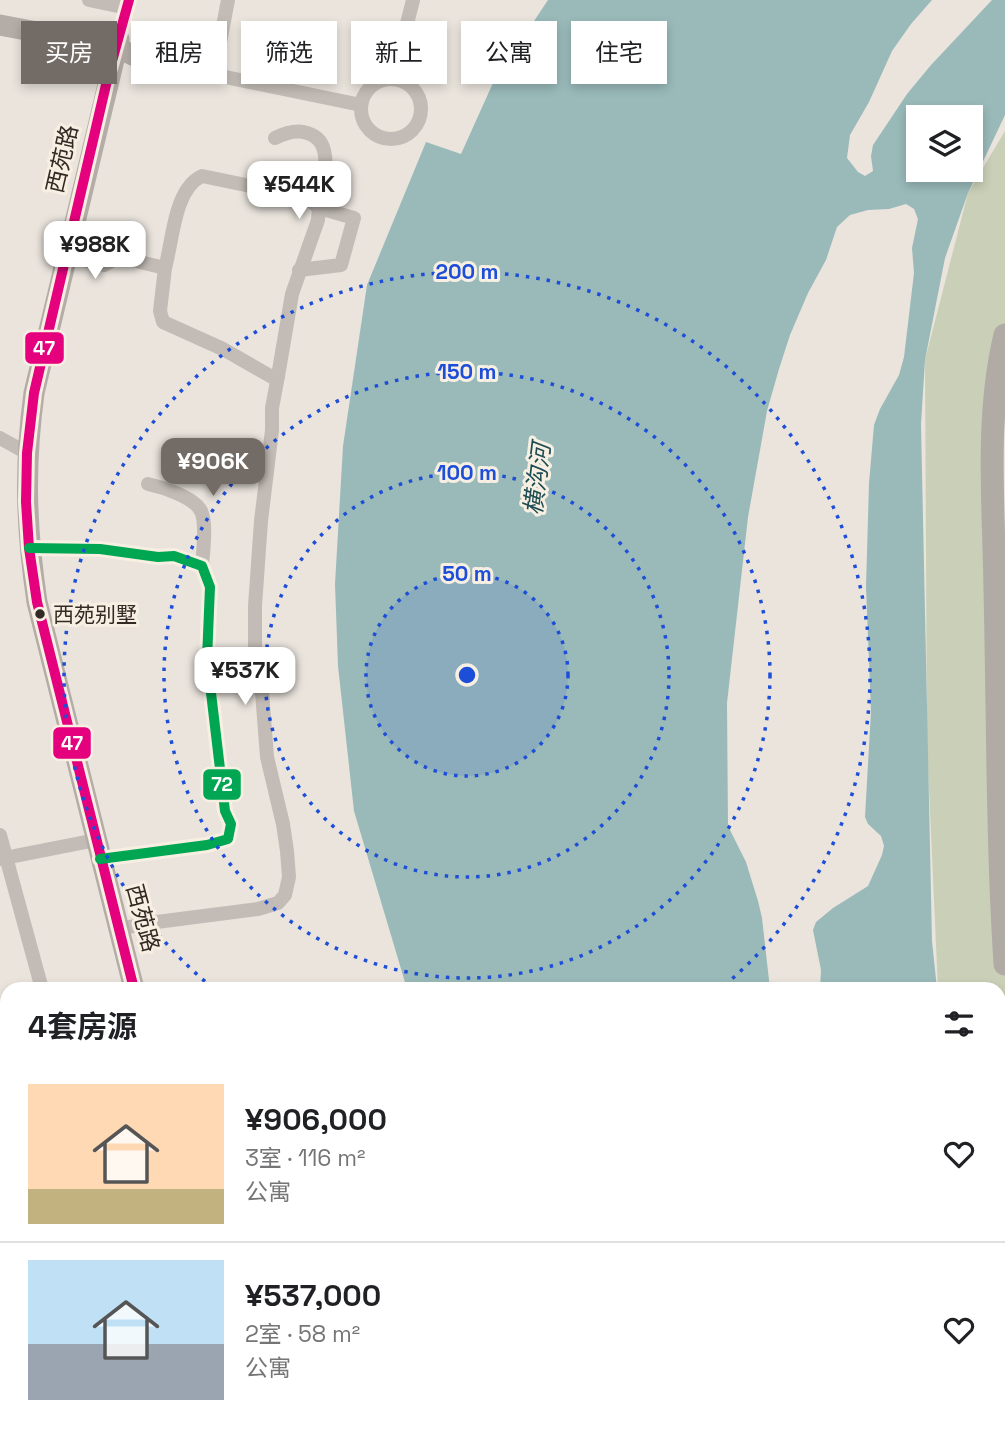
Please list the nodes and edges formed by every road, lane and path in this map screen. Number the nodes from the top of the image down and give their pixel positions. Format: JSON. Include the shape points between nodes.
{"nodes":[{"id":1,"x":89,"y":0,"type":"edge"},
{"id":2,"x":229,"y":0,"type":"edge"},
{"id":3,"x":413,"y":0,"type":"edge"},
{"id":4,"x":128,"y":4,"type":"edge"},
{"id":5,"x":225,"y":21,"type":"edge"},
{"id":6,"x":408,"y":21,"type":"edge"},
{"id":7,"x":0,"y":25,"type":"edge"},
{"id":8,"x":21,"y":29,"type":"edge"},
{"id":9,"x":0,"y":34,"type":"edge"},
{"id":10,"x":21,"y":37,"type":"edge"},
{"id":11,"x":117,"y":44,"type":"edge"},
{"id":12,"x":227,"y":77,"type":"edge"},
{"id":13,"x":107,"y":84,"type":"edge"},
{"id":14,"x":373,"y":84,"type":"edge"},
{"id":15,"x":406,"y":84,"type":"edge"},
{"id":16,"x":361,"y":105,"type":"junction"},
{"id":17,"x":275,"y":138,"type":"dead end"},
{"id":18,"x":319,"y":208,"type":"junction"},
{"id":19,"x":72,"y":232,"type":"junction"},
{"id":20,"x":67,"y":256,"type":"junction"},
{"id":21,"x":119,"y":257,"type":"junction"},
{"id":22,"x":166,"y":268,"type":"junction"},
{"id":23,"x":299,"y":270,"type":"junction"},
{"id":24,"x":1005,"y":335,"type":"edge"},
{"id":25,"x":1005,"y":371,"type":"edge"},
{"id":26,"x":278,"y":376,"type":"junction"},
{"id":27,"x":0,"y":438,"type":"edge"},
{"id":28,"x":27,"y":453,"type":"junction"},
{"id":29,"x":148,"y":484,"type":"dead end"},
{"id":30,"x":29,"y":548,"type":"junction"},
{"id":31,"x":202,"y":566,"type":"junction"},
{"id":32,"x":1005,"y":720,"type":"edge"},
{"id":33,"x":0,"y":835,"type":"edge"},
{"id":34,"x":98,"y":850,"type":"junction"},
{"id":35,"x":4,"y":858,"type":"edge"},
{"id":36,"x":119,"y":929,"type":"junction"},
{"id":37,"x":1005,"y":964,"type":"edge"},
{"id":38,"x":40,"y":982,"type":"edge"},
{"id":39,"x":132,"y":982,"type":"edge"}],
"edges":[{"from":1,"to":4,"type":"street"},
{"from":2,"to":5,"type":"street"},
{"from":3,"to":6,"type":"street"},
{"from":4,"to":11,"type":"street"},
{"from":7,"to":8,"type":"main road"},
{"from":9,"to":10,"type":"main road"},
{"from":12,"to":16,"type":"street"},
{"from":13,"to":19,"type":"main road","name":"西苑路"},
{"from":14,"to":16,"type":"street"},
{"from":15,"to":16,"type":"street","via":[[420,104],[418,121],[400,137],[380,137],[366,125]]},
{"from":17,"to":18,"type":"street","via":[[298,131],[323,143],[326,156]]},
{"from":18,"to":22,"type":"street","via":[[299,196],[202,176],[182,197]]},
{"from":18,"to":23,"type":"street"},
{"from":18,"to":23,"type":"street","via":[[354,218],[347,249],[341,265]]},
{"from":19,"to":20,"type":"main road","name":"西苑路"},
{"from":19,"to":21,"type":"street","via":[[113,244]]},
{"from":20,"to":21,"type":"street","via":[[104,265]]},
{"from":20,"to":28,"type":"main road","name":"西苑路","via":[[34,393]]},
{"from":21,"to":22,"type":"street"},
{"from":22,"to":26,"type":"street","via":[[160,311],[163,322]]},
{"from":23,"to":26,"type":"street"},
{"from":24,"to":37,"type":"main road","via":[[997,373],[992,449]]},
{"from":25,"to":32,"type":"main road","via":[[1000,462]]},
{"from":26,"to":36,"type":"street","via":[[261,520],[255,648],[267,757],[287,851],[285,895],[278,903],[258,909]]},
{"from":27,"to":28,"type":"street"},
{"from":28,"to":30,"type":"main road","name":"西苑路"},
{"from":29,"to":31,"type":"street","via":[[173,491],[202,512]]},
{"from":30,"to":31,"type":"street","via":[[174,556]]},
{"from":30,"to":34,"type":"main road","name":"西苑路","via":[[48,652]]},
{"from":31,"to":34,"type":"street","via":[[210,587],[206,659],[225,811],[231,824],[228,839],[207,845]]},
{"from":33,"to":35,"type":"street"},
{"from":34,"to":35,"type":"street"},
{"from":34,"to":36,"type":"main road","name":"西苑路"},
{"from":35,"to":38,"type":"street"},
{"from":36,"to":39,"type":"main road","name":"西苑路"}]}
